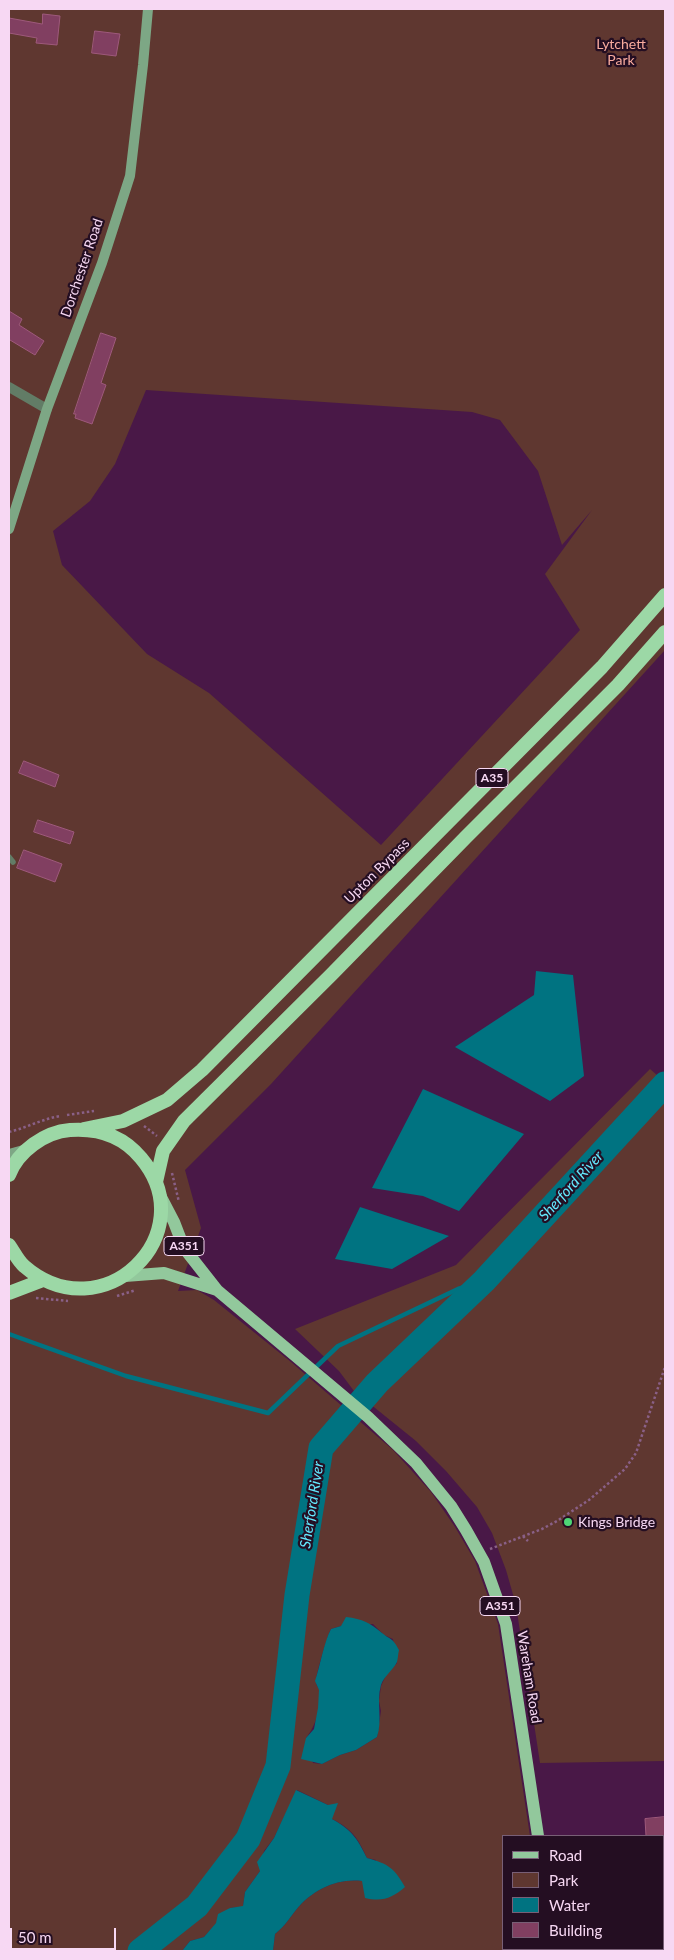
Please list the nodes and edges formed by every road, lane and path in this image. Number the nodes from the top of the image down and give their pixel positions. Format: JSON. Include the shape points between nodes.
{"nodes":[{"id":1,"x":148,"y":9,"type":"edge"},
{"id":2,"x":9,"y":387,"type":"edge"},
{"id":3,"x":47,"y":409,"type":"junction"},
{"id":4,"x":9,"y":529,"type":"edge"},
{"id":5,"x":665,"y":595,"type":"edge"},
{"id":6,"x":665,"y":632,"type":"edge"},
{"id":7,"x":9,"y":856,"type":"edge"},
{"id":8,"x":13,"y":862,"type":"dead end"},
{"id":9,"x":84,"y":1129,"type":"junction"},
{"id":10,"x":27,"y":1149,"type":"junction"},
{"id":11,"x":9,"y":1154,"type":"edge"},
{"id":12,"x":9,"y":1175,"type":"edge"},
{"id":13,"x":156,"y":1182,"type":"junction"},
{"id":14,"x":160,"y":1197,"type":"junction"},
{"id":15,"x":9,"y":1245,"type":"edge"},
{"id":16,"x":125,"y":1276,"type":"junction"},
{"id":17,"x":43,"y":1280,"type":"junction"},
{"id":18,"x":217,"y":1290,"type":"junction"},
{"id":19,"x":9,"y":1293,"type":"edge"},
{"id":20,"x":665,"y":1367,"type":"edge"},
{"id":21,"x":523,"y":1536,"type":"junction"},
{"id":22,"x":528,"y":1541,"type":"dead end"},
{"id":23,"x":479,"y":1553,"type":"junction"},
{"id":24,"x":538,"y":1835,"type":"edge"}],
"edges":[{"from":1,"to":3,"type":"main road","name":"Dorchester Road","via":[[130,176],[102,263]]},
{"from":2,"to":3,"type":"street"},
{"from":3,"to":4,"type":"main road","name":"Dorchester Road"},
{"from":5,"to":9,"type":"highway","name":"Upton Bypass","number":"A35","via":[[602,667],[202,1070],[167,1100],[123,1121]]},
{"from":6,"to":13,"type":"highway","number":"A35","via":[[618,685],[184,1121],[163,1151]]},
{"from":7,"to":8,"type":"lane"},
{"from":9,"to":10,"type":"highway","name":"Upton Bypass","via":[[64,1131]]},
{"from":9,"to":13,"type":"highway","via":[[103,1132],[136,1151]]},
{"from":10,"to":11,"type":"main road"},
{"from":10,"to":12,"type":"highway"},
{"from":13,"to":14,"type":"highway"},
{"from":14,"to":16,"type":"highway","via":[[161,1218],[156,1235],[144,1258]]},
{"from":14,"to":18,"type":"main road","number":"A351","via":[[184,1248]]},
{"from":15,"to":17,"type":"highway","via":[[23,1265]]},
{"from":16,"to":17,"type":"highway","via":[[106,1285],[85,1289],[63,1288]]},
{"from":16,"to":18,"type":"main road","number":"A351","via":[[164,1273]]},
{"from":17,"to":19,"type":"highway"},
{"from":18,"to":23,"type":"main road","name":"Wareham Road","number":"A351","via":[[326,1380],[416,1463],[445,1498]]},
{"from":20,"to":21,"type":"path","via":[[631,1462],[590,1500],[542,1529]]},
{"from":21,"to":22,"type":"path"},
{"from":21,"to":23,"type":"path"},
{"from":23,"to":24,"type":"main road","name":"Wareham Road","number":"A351","via":[[506,1624]]}]}
